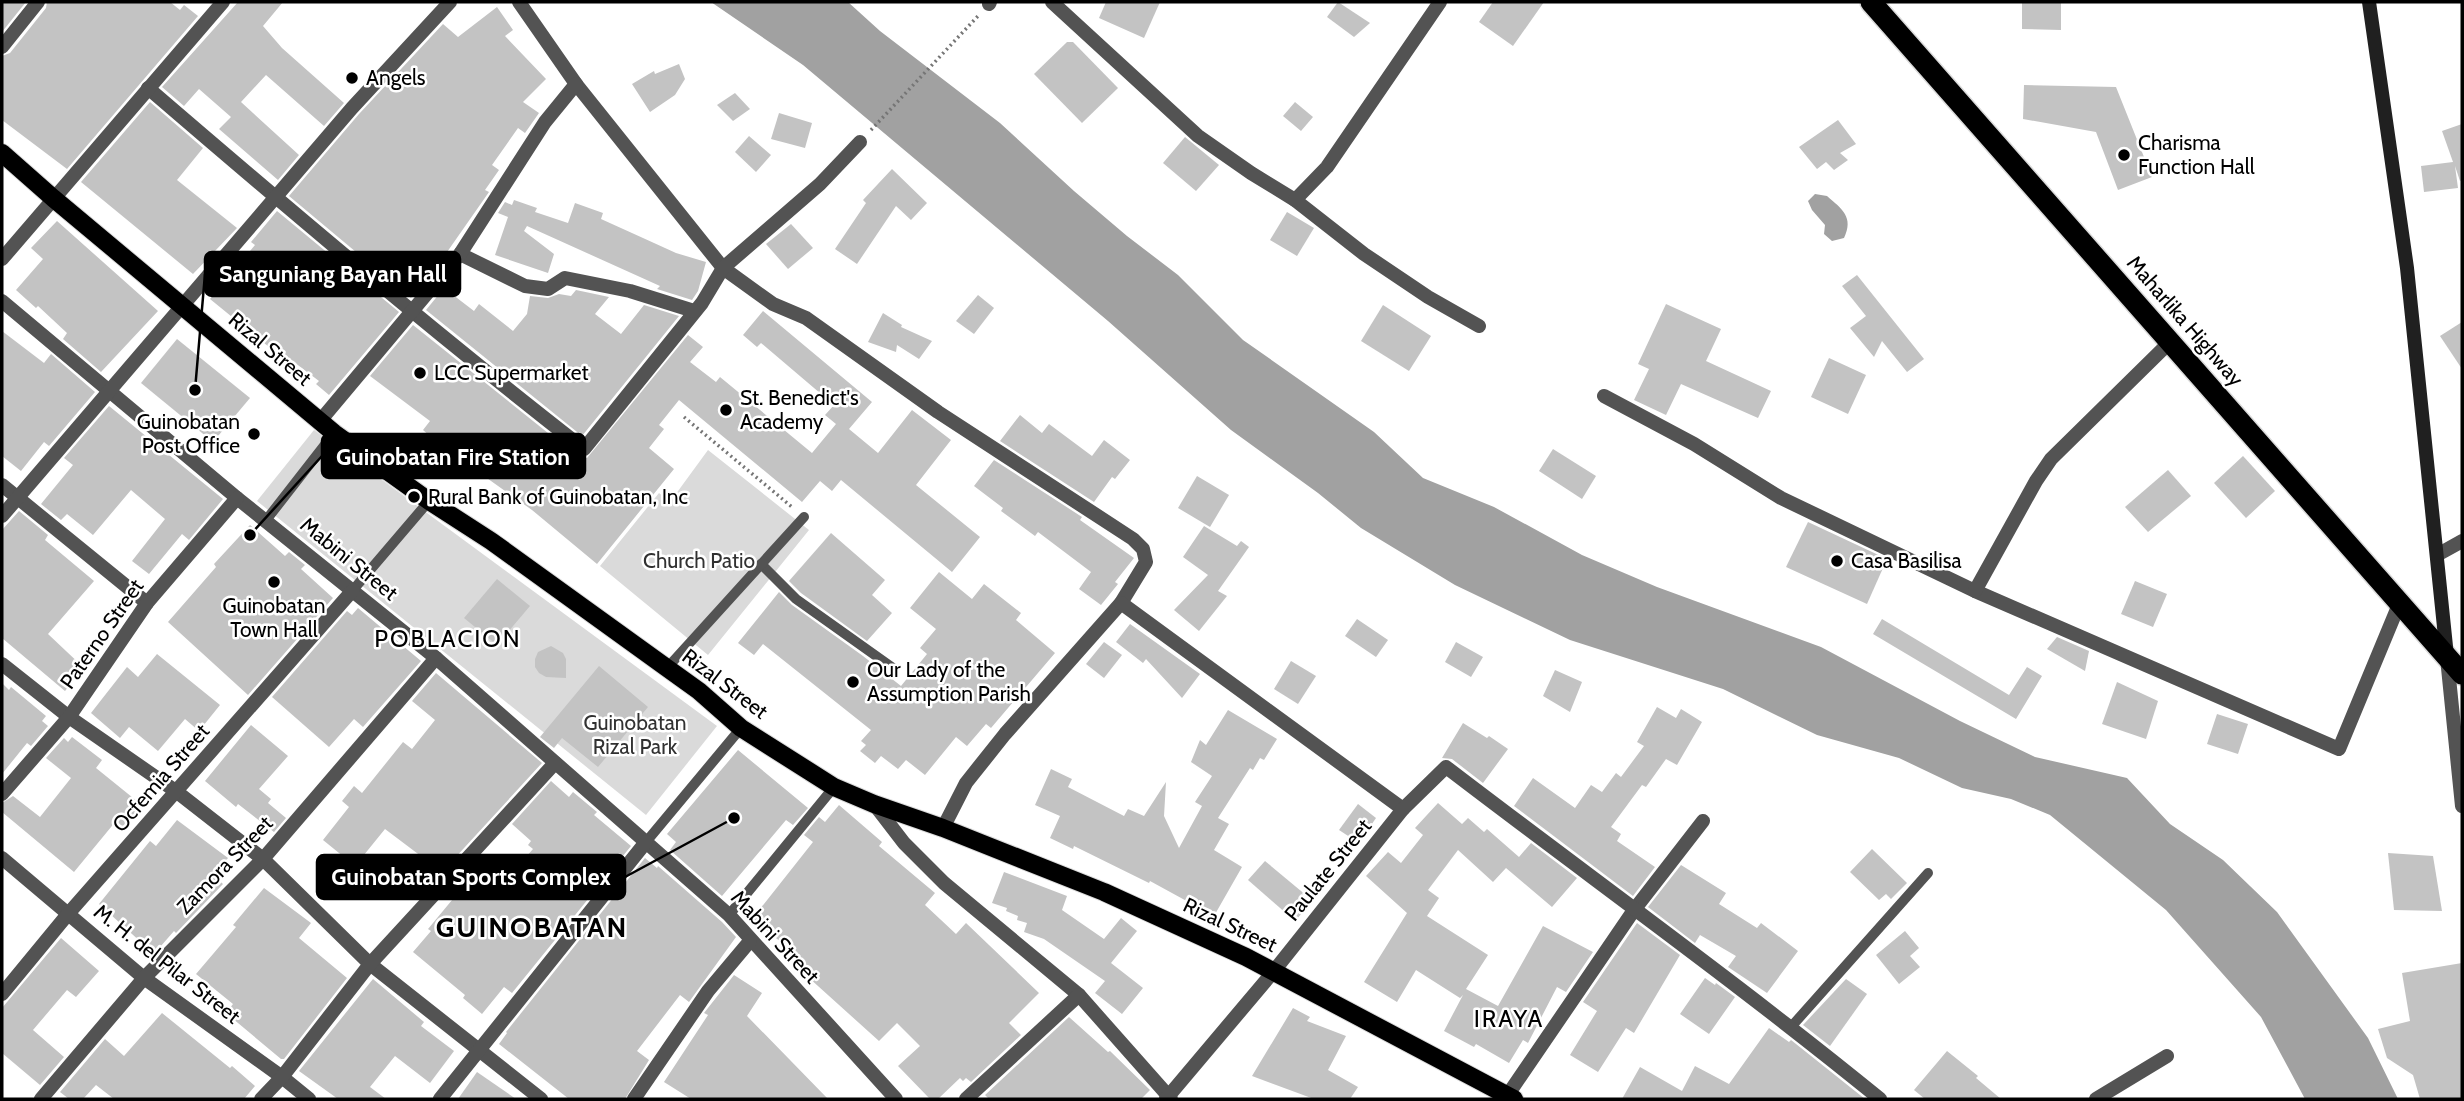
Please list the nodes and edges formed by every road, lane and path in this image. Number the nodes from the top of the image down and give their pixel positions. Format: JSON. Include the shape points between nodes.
{"nodes":[{"id":1,"x":38,"y":2,"type":"edge"},
{"id":2,"x":223,"y":2,"type":"edge"},
{"id":3,"x":450,"y":2,"type":"edge"},
{"id":4,"x":519,"y":2,"type":"edge"},
{"id":5,"x":1052,"y":2,"type":"edge"},
{"id":6,"x":1440,"y":2,"type":"edge"},
{"id":7,"x":1871,"y":2,"type":"edge"},
{"id":8,"x":2368,"y":2,"type":"edge"},
{"id":9,"x":990,"y":3,"type":"edge"},
{"id":10,"x":2,"y":47,"type":"edge"},
{"id":11,"x":576,"y":84,"type":"junction"},
{"id":12,"x":148,"y":88,"type":"junction"},
{"id":13,"x":860,"y":142,"type":"joint"},
{"id":14,"x":2,"y":153,"type":"edge"},
{"id":15,"x":275,"y":197,"type":"junction"},
{"id":16,"x":53,"y":198,"type":"junction"},
{"id":17,"x":1296,"y":200,"type":"junction"},
{"id":18,"x":460,"y":254,"type":"junction"},
{"id":19,"x":2,"y":259,"type":"edge"},
{"id":20,"x":723,"y":268,"type":"junction"},
{"id":21,"x":2,"y":301,"type":"edge"},
{"id":22,"x":183,"y":306,"type":"junction"},
{"id":23,"x":412,"y":311,"type":"junction"},
{"id":24,"x":694,"y":311,"type":"junction"},
{"id":25,"x":1479,"y":326,"type":"dead end"},
{"id":26,"x":2171,"y":341,"type":"junction"},
{"id":27,"x":109,"y":391,"type":"junction"},
{"id":28,"x":1604,"y":396,"type":"dead end"},
{"id":29,"x":684,"y":417,"type":"dead end"},
{"id":30,"x":320,"y":421,"type":"junction"},
{"id":31,"x":334,"y":433,"type":"junction"},
{"id":32,"x":2,"y":485,"type":"edge"},
{"id":33,"x":18,"y":498,"type":"junction"},
{"id":34,"x":237,"y":498,"type":"junction"},
{"id":35,"x":429,"y":500,"type":"junction"},
{"id":36,"x":2,"y":516,"type":"edge"},
{"id":37,"x":804,"y":517,"type":"joint"},
{"id":38,"x":267,"y":519,"type":"junction"},
{"id":39,"x":2462,"y":541,"type":"edge"},
{"id":40,"x":2437,"y":555,"type":"junction"},
{"id":41,"x":761,"y":564,"type":"junction"},
{"id":42,"x":353,"y":590,"type":"junction"},
{"id":43,"x":1975,"y":591,"type":"junction"},
{"id":44,"x":2400,"y":602,"type":"junction"},
{"id":45,"x":147,"y":603,"type":"junction"},
{"id":46,"x":1121,"y":603,"type":"junction"},
{"id":47,"x":2447,"y":656,"type":"junction"},
{"id":48,"x":436,"y":658,"type":"junction"},
{"id":49,"x":2,"y":664,"type":"edge"},
{"id":50,"x":667,"y":668,"type":"junction"},
{"id":51,"x":893,"y":668,"type":"dead end"},
{"id":52,"x":2462,"y":674,"type":"edge"},
{"id":53,"x":69,"y":717,"type":"junction"},
{"id":54,"x":741,"y":728,"type":"junction"},
{"id":55,"x":555,"y":763,"type":"junction"},
{"id":56,"x":834,"y":787,"type":"junction"},
{"id":57,"x":177,"y":792,"type":"junction"},
{"id":58,"x":2,"y":794,"type":"edge"},
{"id":59,"x":874,"y":804,"type":"junction"},
{"id":60,"x":2462,"y":806,"type":"edge"},
{"id":61,"x":1403,"y":809,"type":"junction"},
{"id":62,"x":1703,"y":821,"type":"dead end"},
{"id":63,"x":943,"y":828,"type":"junction"},
{"id":64,"x":646,"y":842,"type":"junction"},
{"id":65,"x":2,"y":858,"type":"edge"},
{"id":66,"x":264,"y":859,"type":"junction"},
{"id":67,"x":1928,"y":873,"type":"dead end"},
{"id":68,"x":1634,"y":910,"type":"junction"},
{"id":69,"x":68,"y":914,"type":"junction"},
{"id":70,"x":729,"y":915,"type":"junction"},
{"id":71,"x":750,"y":941,"type":"junction"},
{"id":72,"x":370,"y":964,"type":"junction"},
{"id":73,"x":1274,"y":971,"type":"junction"},
{"id":74,"x":144,"y":978,"type":"junction"},
{"id":75,"x":2,"y":994,"type":"edge"},
{"id":76,"x":1079,"y":995,"type":"junction"},
{"id":77,"x":1791,"y":1027,"type":"junction"},
{"id":78,"x":478,"y":1051,"type":"junction"},
{"id":79,"x":2166,"y":1056,"type":"dead end"},
{"id":80,"x":282,"y":1077,"type":"junction"},
{"id":81,"x":1511,"y":1097,"type":"edge"},
{"id":82,"x":1168,"y":1098,"type":"edge"},
{"id":83,"x":41,"y":1099,"type":"edge"},
{"id":84,"x":261,"y":1099,"type":"edge"},
{"id":85,"x":309,"y":1099,"type":"edge"},
{"id":86,"x":440,"y":1099,"type":"edge"},
{"id":87,"x":541,"y":1099,"type":"edge"},
{"id":88,"x":634,"y":1099,"type":"edge"},
{"id":89,"x":896,"y":1099,"type":"edge"},
{"id":90,"x":966,"y":1099,"type":"edge"},
{"id":91,"x":1880,"y":1099,"type":"edge"},
{"id":92,"x":2096,"y":1099,"type":"edge"}],
"edges":[{"from":1,"to":10,"type":"street"},
{"from":2,"to":12,"type":"street"},
{"from":3,"to":15,"type":"street"},
{"from":4,"to":11,"type":"street"},
{"from":5,"to":17,"type":"street","via":[[1198,136]]},
{"from":6,"to":17,"type":"street","via":[[1327,167]]},
{"from":7,"to":26,"type":"highway","name":"Maharlika Highway"},
{"from":8,"to":40,"type":"street","via":[[2407,268]]},
{"from":9,"to":13,"type":"path"},
{"from":11,"to":18,"type":"street","via":[[545,122]]},
{"from":11,"to":20,"type":"street"},
{"from":12,"to":15,"type":"street"},
{"from":12,"to":16,"type":"street"},
{"from":13,"to":20,"type":"street","via":[[820,184]]},
{"from":14,"to":16,"type":"main road","name":"Rizal Street"},
{"from":15,"to":22,"type":"street"},
{"from":15,"to":23,"type":"street"},
{"from":16,"to":19,"type":"street"},
{"from":16,"to":22,"type":"main road","name":"Rizal Street"},
{"from":17,"to":25,"type":"street","via":[[1374,261]]},
{"from":18,"to":23,"type":"street"},
{"from":18,"to":24,"type":"street","via":[[525,286],[548,289],[565,278],[630,291]]},
{"from":20,"to":24,"type":"street"},
{"from":20,"to":46,"type":"street","via":[[773,304],[806,318],[938,412],[1133,539],[1143,549],[1146,562]]},
{"from":21,"to":27,"type":"street","name":"Mabini Street"},
{"from":22,"to":27,"type":"street"},
{"from":22,"to":30,"type":"main road","name":"Rizal Street"},
{"from":23,"to":24,"type":"street","via":[[584,449]]},
{"from":23,"to":30,"type":"street"},
{"from":26,"to":43,"type":"street","via":[[2051,459]]},
{"from":26,"to":44,"type":"highway","name":"Maharlika Highway"},
{"from":27,"to":33,"type":"street"},
{"from":27,"to":34,"type":"street","name":"Mabini Street"},
{"from":28,"to":43,"type":"street","via":[[1781,498]]},
{"from":29,"to":37,"type":"path"},
{"from":30,"to":31,"type":"main road","name":"Rizal Street"},
{"from":31,"to":35,"type":"main road","name":"Rizal Street"},
{"from":31,"to":38,"type":"lane"},
{"from":32,"to":33,"type":"street"},
{"from":33,"to":36,"type":"street"},
{"from":33,"to":45,"type":"street"},
{"from":34,"to":38,"type":"street","name":"Mabini Street"},
{"from":34,"to":45,"type":"street","name":"Paterno Street"},
{"from":35,"to":42,"type":"lane"},
{"from":35,"to":50,"type":"main road","name":"Rizal Street"},
{"from":37,"to":41,"type":"lane"},
{"from":38,"to":42,"type":"street","name":"Mabini Street"},
{"from":39,"to":40,"type":"street"},
{"from":40,"to":47,"type":"street"},
{"from":41,"to":50,"type":"lane"},
{"from":41,"to":51,"type":"lane","via":[[796,599]]},
{"from":42,"to":48,"type":"street","name":"Mabini Street"},
{"from":42,"to":57,"type":"street","name":"Ocfemia Street"},
{"from":43,"to":44,"type":"street","via":[[2339,749]]},
{"from":44,"to":47,"type":"highway","name":"Maharlika Highway"},
{"from":45,"to":53,"type":"street","name":"Paterno Street"},
{"from":46,"to":61,"type":"street"},
{"from":46,"to":63,"type":"street","via":[[966,783]]},
{"from":47,"to":52,"type":"highway","name":"Maharlika Highway"},
{"from":47,"to":60,"type":"street"},
{"from":48,"to":55,"type":"street","name":"Mabini Street"},
{"from":48,"to":66,"type":"street","name":"Zamora Street"},
{"from":49,"to":53,"type":"street"},
{"from":50,"to":54,"type":"main road","name":"Rizal Street"},
{"from":53,"to":57,"type":"street"},
{"from":53,"to":58,"type":"street","name":"Paterno Street"},
{"from":54,"to":56,"type":"main road","name":"Rizal Street"},
{"from":54,"to":64,"type":"lane"},
{"from":55,"to":64,"type":"street","name":"Mabini Street"},
{"from":55,"to":72,"type":"street"},
{"from":56,"to":59,"type":"main road","name":"Rizal Street"},
{"from":56,"to":70,"type":"lane"},
{"from":57,"to":66,"type":"street"},
{"from":57,"to":69,"type":"street","name":"Ocfemia Street"},
{"from":59,"to":63,"type":"main road","name":"Rizal Street"},
{"from":59,"to":76,"type":"street","via":[[944,883]]},
{"from":61,"to":68,"type":"street","name":"Paulate Street","via":[[1446,767]]},
{"from":61,"to":73,"type":"street","name":"Paulate Street"},
{"from":62,"to":68,"type":"street"},
{"from":63,"to":73,"type":"main road","name":"Rizal Street","via":[[1104,892]]},
{"from":64,"to":70,"type":"street","name":"Mabini Street"},
{"from":64,"to":78,"type":"street"},
{"from":65,"to":69,"type":"street","name":"M. H. del Pilar Street"},
{"from":66,"to":72,"type":"street"},
{"from":66,"to":74,"type":"street","name":"Zamora Street"},
{"from":67,"to":77,"type":"lane"},
{"from":68,"to":77,"type":"street"},
{"from":68,"to":81,"type":"street"},
{"from":69,"to":74,"type":"street","name":"M. H. del Pilar Street"},
{"from":69,"to":75,"type":"street","name":"Ocfemia Street"},
{"from":70,"to":71,"type":"street","name":"Mabini Street"},
{"from":71,"to":88,"type":"street","via":[[708,991]]},
{"from":71,"to":89,"type":"street","name":"Mabini Street"},
{"from":72,"to":78,"type":"street"},
{"from":72,"to":80,"type":"street"},
{"from":73,"to":81,"type":"main road","name":"Rizal Street"},
{"from":73,"to":82,"type":"street","name":"Paulate Street"},
{"from":74,"to":80,"type":"street","name":"M. H. del Pilar Street"},
{"from":74,"to":83,"type":"street","name":"Zamora Street"},
{"from":76,"to":82,"type":"street"},
{"from":76,"to":90,"type":"street"},
{"from":77,"to":91,"type":"street"},
{"from":78,"to":86,"type":"street"},
{"from":78,"to":87,"type":"street"},
{"from":79,"to":92,"type":"street"},
{"from":80,"to":84,"type":"street"},
{"from":80,"to":85,"type":"street","name":"M. H. del Pilar Street"}]}
